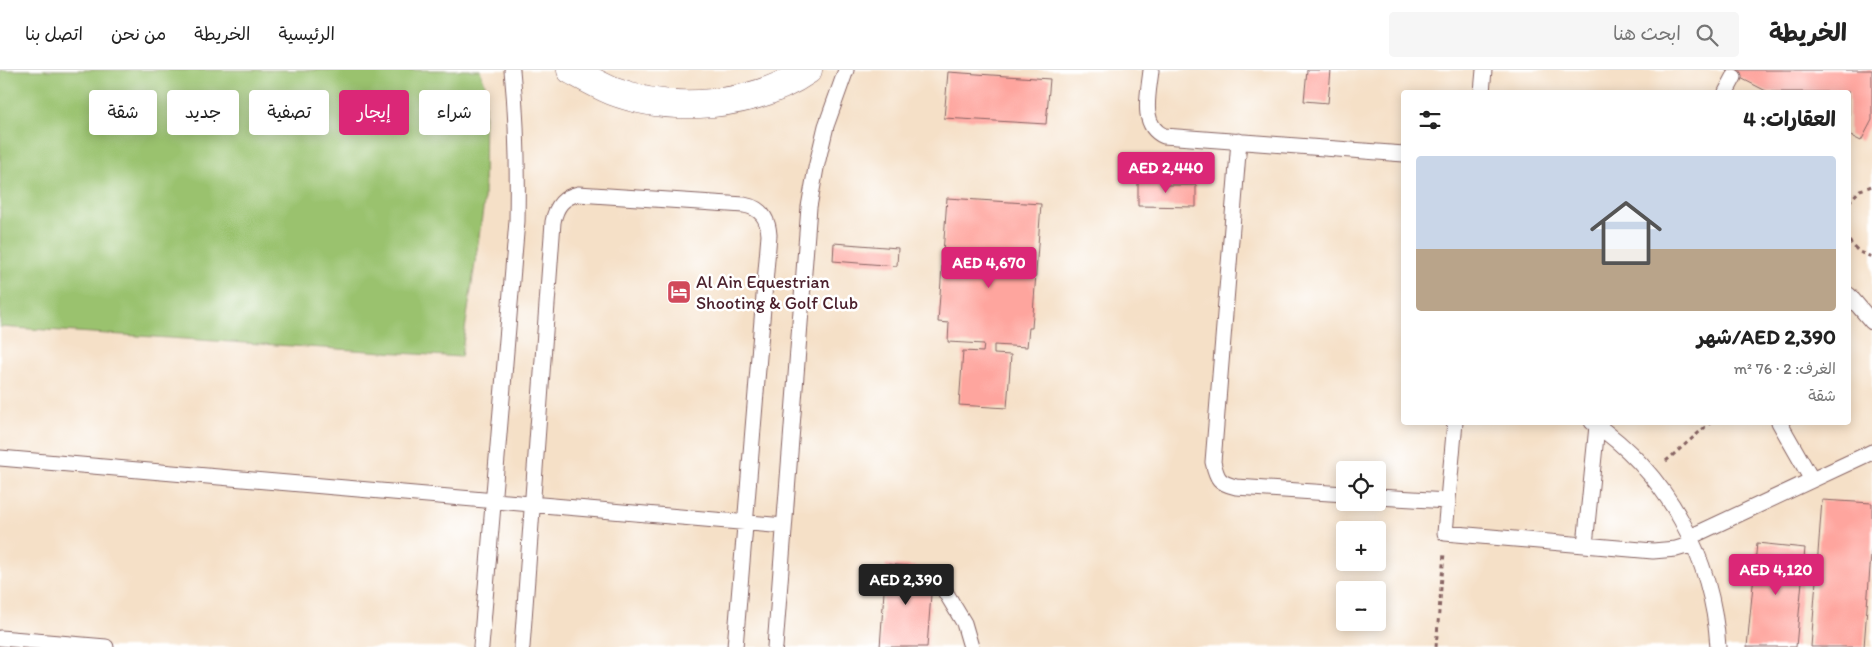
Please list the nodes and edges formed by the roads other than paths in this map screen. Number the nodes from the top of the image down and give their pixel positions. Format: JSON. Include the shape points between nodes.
{"nodes":[{"id":1,"x":512,"y":70,"type":"edge"},
{"id":2,"x":571,"y":70,"type":"edge"},
{"id":3,"x":808,"y":70,"type":"edge"},
{"id":4,"x":846,"y":70,"type":"edge"},
{"id":5,"x":1151,"y":70,"type":"edge"},
{"id":6,"x":1484,"y":70,"type":"edge"},
{"id":7,"x":1734,"y":77,"type":"dead end"},
{"id":8,"x":1482,"y":90,"type":"edge"},
{"id":9,"x":1727,"y":90,"type":"edge"},
{"id":10,"x":1239,"y":141,"type":"junction"},
{"id":11,"x":1401,"y":154,"type":"edge"},
{"id":12,"x":1851,"y":297,"type":"edge"},
{"id":13,"x":1872,"y":322,"type":"edge"},
{"id":14,"x":1455,"y":425,"type":"edge"},
{"id":15,"x":1595,"y":425,"type":"edge"},
{"id":16,"x":1596,"y":425,"type":"edge"},
{"id":17,"x":1781,"y":425,"type":"edge"},
{"id":18,"x":1872,"y":452,"type":"edge"},
{"id":19,"x":0,"y":458,"type":"edge"},
{"id":20,"x":1812,"y":480,"type":"junction"},
{"id":21,"x":1336,"y":493,"type":"edge"},
{"id":22,"x":1386,"y":497,"type":"edge"},
{"id":23,"x":494,"y":500,"type":"junction"},
{"id":24,"x":1448,"y":501,"type":"junction"},
{"id":25,"x":533,"y":504,"type":"junction"},
{"id":26,"x":745,"y":522,"type":"junction"},
{"id":27,"x":784,"y":526,"type":"junction"},
{"id":28,"x":1692,"y":540,"type":"junction"},
{"id":29,"x":1585,"y":545,"type":"junction"},
{"id":30,"x":937,"y":578,"type":"dead end"},
{"id":31,"x":0,"y":638,"type":"edge"},
{"id":32,"x":106,"y":647,"type":"edge"},
{"id":33,"x":481,"y":647,"type":"edge"},
{"id":34,"x":522,"y":647,"type":"edge"},
{"id":35,"x":735,"y":647,"type":"edge"},
{"id":36,"x":775,"y":647,"type":"edge"},
{"id":37,"x":971,"y":647,"type":"edge"},
{"id":38,"x":1718,"y":647,"type":"edge"}],
"edges":[{"from":1,"to":23,"type":"lane","via":[[518,221]]},
{"from":2,"to":3,"type":"street","via":[[613,91],[659,103],[706,104],[753,96],[797,78]]},
{"from":4,"to":27,"type":"lane","via":[[826,126],[809,207]]},
{"from":5,"to":10,"type":"lane","via":[[1148,113],[1152,128],[1164,136]]},
{"from":6,"to":8,"type":"lane"},
{"from":7,"to":9,"type":"lane"},
{"from":10,"to":11,"type":"lane"},
{"from":10,"to":21,"type":"lane","via":[[1213,462],[1216,474],[1220,481],[1236,487]]},
{"from":12,"to":13,"type":"lane"},
{"from":14,"to":24,"type":"lane"},
{"from":15,"to":29,"type":"lane"},
{"from":16,"to":28,"type":"lane","via":[[1650,475]]},
{"from":17,"to":20,"type":"lane"},
{"from":18,"to":20,"type":"lane"},
{"from":19,"to":23,"type":"lane"},
{"from":20,"to":28,"type":"lane"},
{"from":22,"to":24,"type":"lane"},
{"from":23,"to":25,"type":"lane"},
{"from":23,"to":33,"type":"lane"},
{"from":24,"to":29,"type":"lane","via":[[1446,533]]},
{"from":25,"to":26,"type":"lane"},
{"from":25,"to":26,"type":"lane","via":[[553,222],[559,205],[578,194],[744,205],[761,212],[769,225]]},
{"from":25,"to":34,"type":"lane"},
{"from":26,"to":27,"type":"lane"},
{"from":26,"to":35,"type":"lane"},
{"from":27,"to":36,"type":"lane"},
{"from":28,"to":29,"type":"lane","via":[[1676,549],[1653,552]]},
{"from":28,"to":38,"type":"lane","via":[[1710,593]]},
{"from":30,"to":37,"type":"lane","via":[[964,623]]},
{"from":31,"to":32,"type":"lane"}]}
